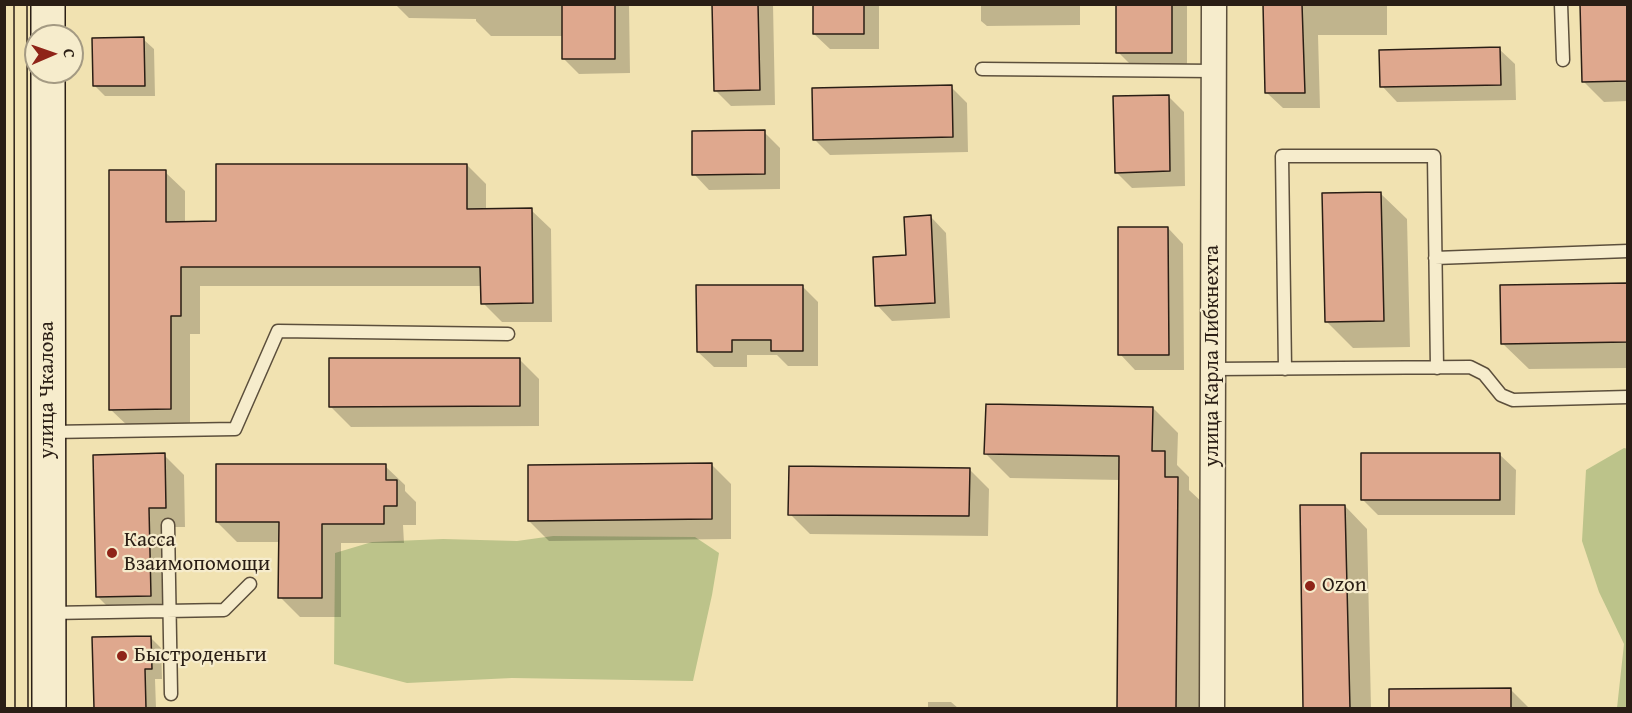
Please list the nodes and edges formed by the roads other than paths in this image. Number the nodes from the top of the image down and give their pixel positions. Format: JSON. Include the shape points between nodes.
{"nodes":[{"id":1,"x":48,"y":4,"type":"edge"},
{"id":2,"x":1214,"y":4,"type":"edge"},
{"id":3,"x":1562,"y":4,"type":"edge"},
{"id":4,"x":48,"y":24,"type":"edge"},
{"id":5,"x":1563,"y":60,"type":"dead end"},
{"id":6,"x":982,"y":69,"type":"dead end"},
{"id":7,"x":1215,"y":71,"type":"junction"},
{"id":8,"x":48,"y":84,"type":"edge"},
{"id":9,"x":1628,"y":251,"type":"edge"},
{"id":10,"x":1435,"y":258,"type":"junction"},
{"id":11,"x":508,"y":334,"type":"dead end"},
{"id":12,"x":1437,"y":368,"type":"junction"},
{"id":13,"x":1213,"y":369,"type":"junction"},
{"id":14,"x":1285,"y":369,"type":"junction"},
{"id":15,"x":1628,"y":397,"type":"edge"},
{"id":16,"x":48,"y":432,"type":"junction"},
{"id":17,"x":168,"y":525,"type":"dead end"},
{"id":18,"x":250,"y":584,"type":"dead end"},
{"id":19,"x":170,"y":610,"type":"junction"},
{"id":20,"x":49,"y":613,"type":"junction"},
{"id":21,"x":171,"y":694,"type":"dead end"},
{"id":22,"x":49,"y":708,"type":"edge"},
{"id":23,"x":1212,"y":708,"type":"edge"}],
"edges":[{"from":1,"to":4,"type":"main road"},
{"from":2,"to":7,"type":"street","name":"улица Карла Либкнехта"},
{"from":3,"to":5,"type":"lane"},
{"from":6,"to":7,"type":"lane"},
{"from":7,"to":13,"type":"street","name":"улица Карла Либкнехта"},
{"from":8,"to":16,"type":"main road","name":"улица Чкалова"},
{"from":9,"to":10,"type":"lane"},
{"from":10,"to":12,"type":"lane"},
{"from":10,"to":14,"type":"lane","via":[[1434,156],[1282,156]]},
{"from":11,"to":16,"type":"lane","via":[[278,331],[235,429]]},
{"from":12,"to":14,"type":"lane"},
{"from":12,"to":15,"type":"lane","via":[[1470,367],[1484,374],[1501,395],[1513,400]]},
{"from":13,"to":14,"type":"lane"},
{"from":13,"to":23,"type":"street","name":"улица Карла Либкнехта"},
{"from":16,"to":20,"type":"main road","name":"улица Чкалова"},
{"from":17,"to":19,"type":"lane"},
{"from":18,"to":19,"type":"lane","via":[[224,610]]},
{"from":19,"to":20,"type":"lane"},
{"from":19,"to":21,"type":"lane"},
{"from":20,"to":22,"type":"main road","name":"улица Чкалова"}]}
